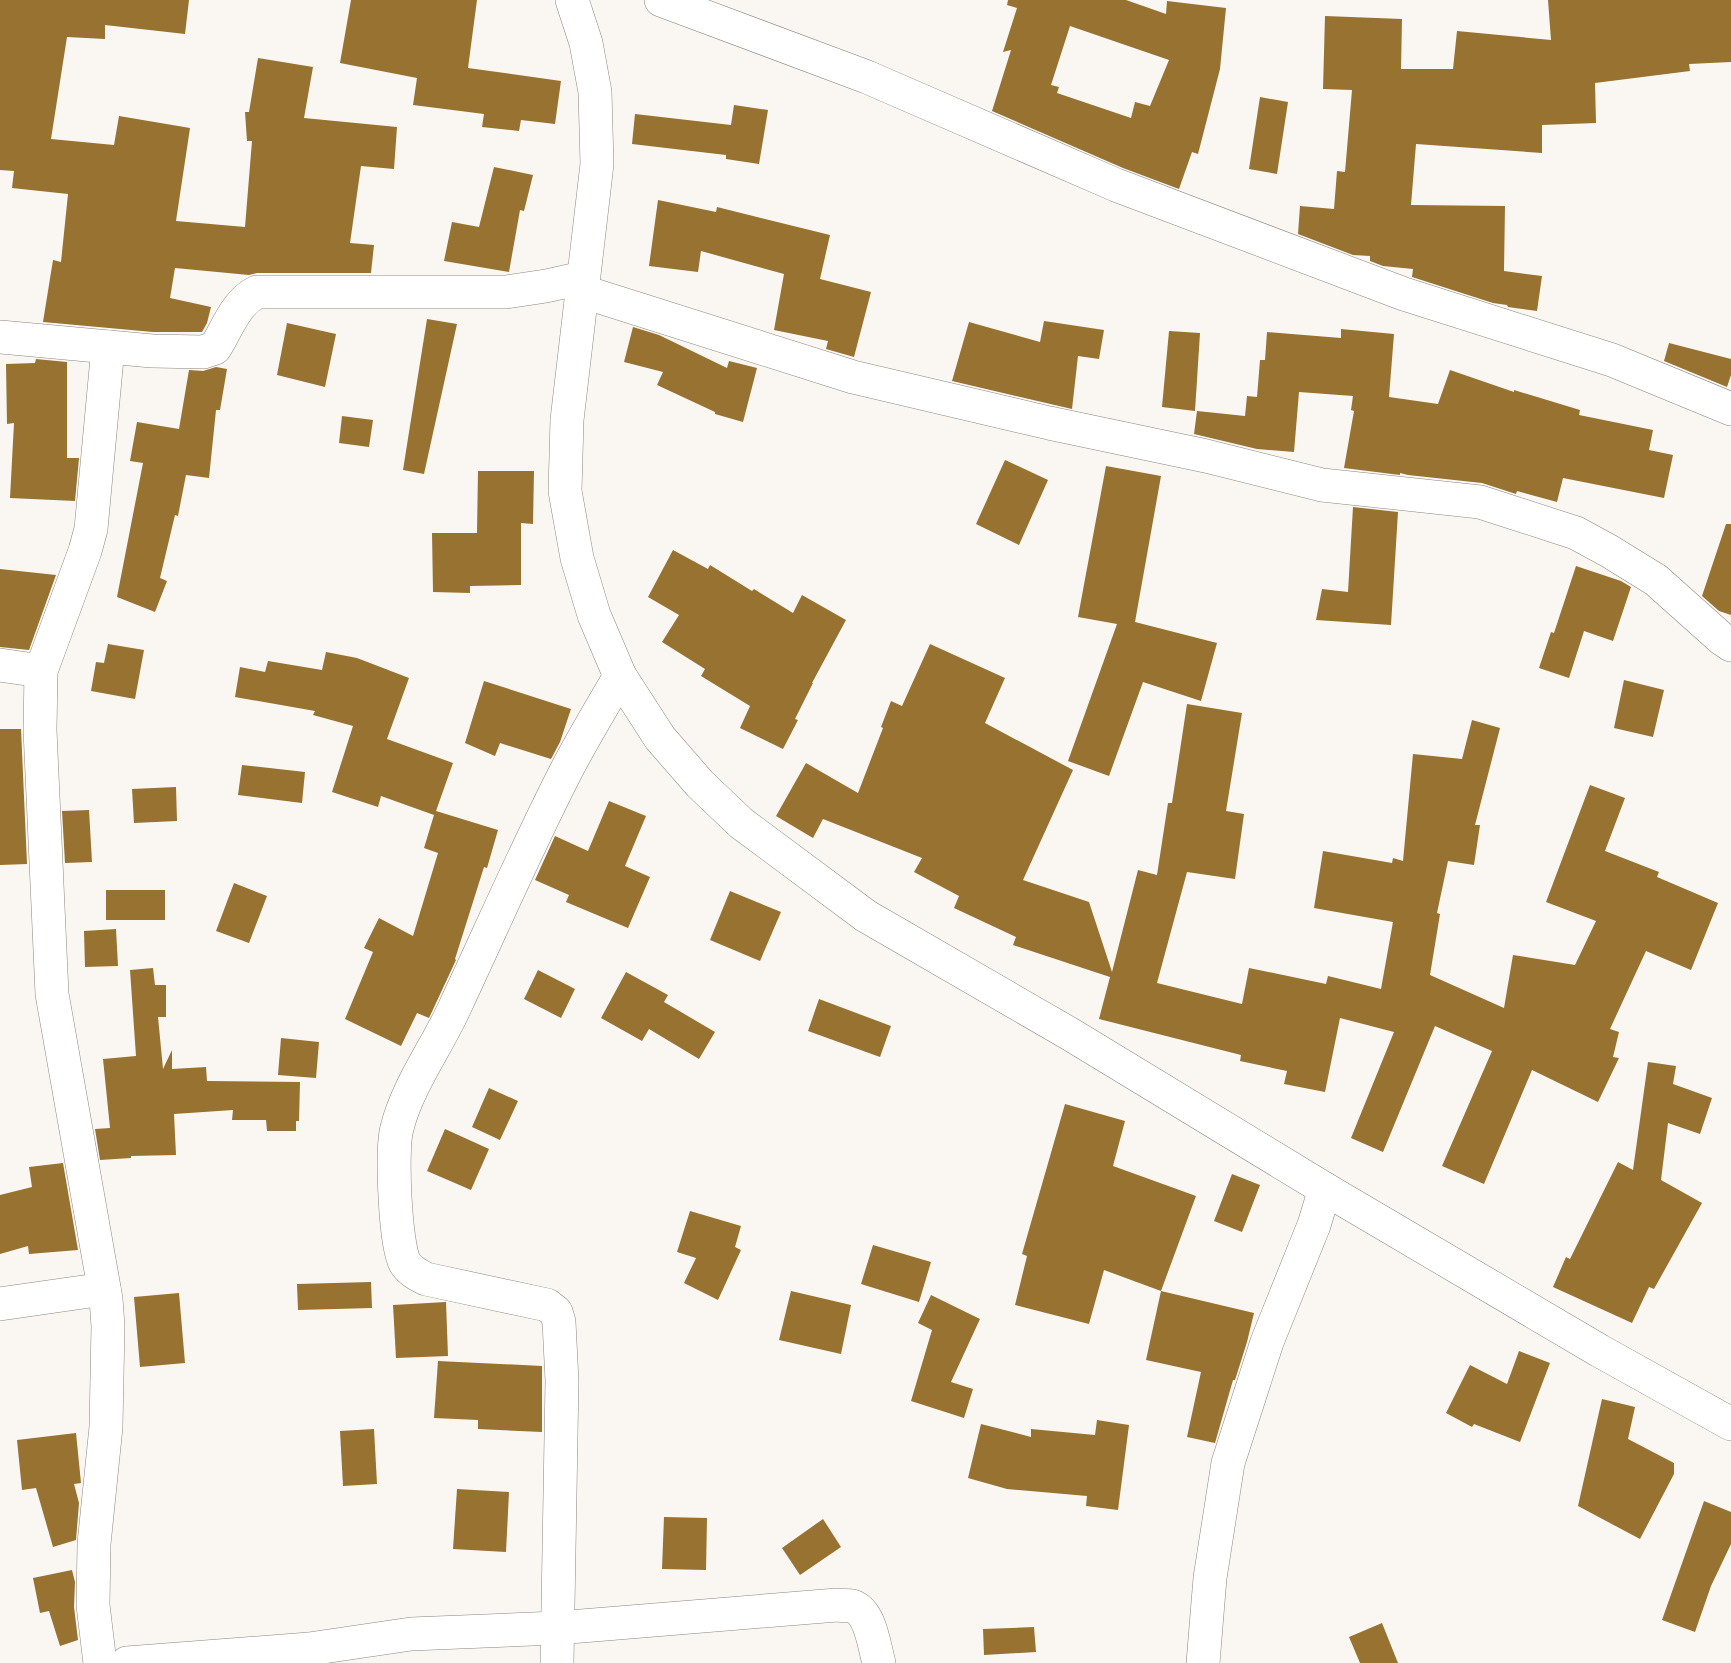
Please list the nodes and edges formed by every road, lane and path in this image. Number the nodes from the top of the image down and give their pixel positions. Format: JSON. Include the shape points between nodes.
{"nodes":[{"id":1,"x":572,"y":0,"type":"edge"},
{"id":2,"x":661,"y":0,"type":"edge"},
{"id":3,"x":582,"y":284,"type":"junction"},
{"id":4,"x":0,"y":337,"type":"edge"},
{"id":5,"x":108,"y":347,"type":"junction"},
{"id":6,"x":1731,"y":409,"type":"edge"},
{"id":7,"x":1731,"y":645,"type":"edge"},
{"id":8,"x":0,"y":665,"type":"edge"},
{"id":9,"x":41,"y":671,"type":"junction"},
{"id":10,"x":620,"y":676,"type":"junction"},
{"id":11,"x":1325,"y":1189,"type":"junction"},
{"id":12,"x":104,"y":1289,"type":"junction"},
{"id":13,"x":0,"y":1304,"type":"edge"},
{"id":14,"x":1731,"y":1424,"type":"edge"},
{"id":15,"x":557,"y":1628,"type":"junction"},
{"id":16,"x":100,"y":1663,"type":"edge"},
{"id":17,"x":127,"y":1663,"type":"edge"},
{"id":18,"x":557,"y":1663,"type":"edge"},
{"id":19,"x":879,"y":1663,"type":"edge"},
{"id":20,"x":1203,"y":1663,"type":"edge"}],
"edges":[{"from":1,"to":3,"type":"street","via":[[586,43],[595,92],[597,164]]},
{"from":2,"to":6,"type":"street","via":[[867,77],[1116,185],[1404,294],[1612,360]]},
{"from":3,"to":5,"type":"street","via":[[506,292],[257,292],[242,303],[215,348],[202,352]]},
{"from":3,"to":7,"type":"street","via":[[852,377],[1322,485],[1480,502],[1576,533],[1609,551],[1656,580]]},
{"from":3,"to":10,"type":"street","via":[[567,420],[566,491],[580,569]]},
{"from":4,"to":5,"type":"street"},
{"from":5,"to":9,"type":"street","via":[[91,529]]},
{"from":8,"to":9,"type":"street"},
{"from":9,"to":12,"type":"street","via":[[40,730],[52,994]]},
{"from":10,"to":11,"type":"street","via":[[660,738],[700,784],[741,823],[866,916]]},
{"from":10,"to":15,"type":"street","via":[[566,770],[440,1041],[403,1107],[394,1157],[400,1252],[414,1273],[426,1279],[547,1305],[556,1312],[562,1381]]},
{"from":11,"to":14,"type":"street"},
{"from":11,"to":20,"type":"street","via":[[1228,1463],[1210,1578]]},
{"from":12,"to":13,"type":"street"},
{"from":12,"to":16,"type":"street","via":[[108,1326],[106,1427],[94,1544],[93,1605]]},
{"from":15,"to":17,"type":"street","via":[[411,1634],[309,1649]]},
{"from":15,"to":18,"type":"street"},
{"from":15,"to":19,"type":"street","via":[[852,1606],[863,1613]]}]}
